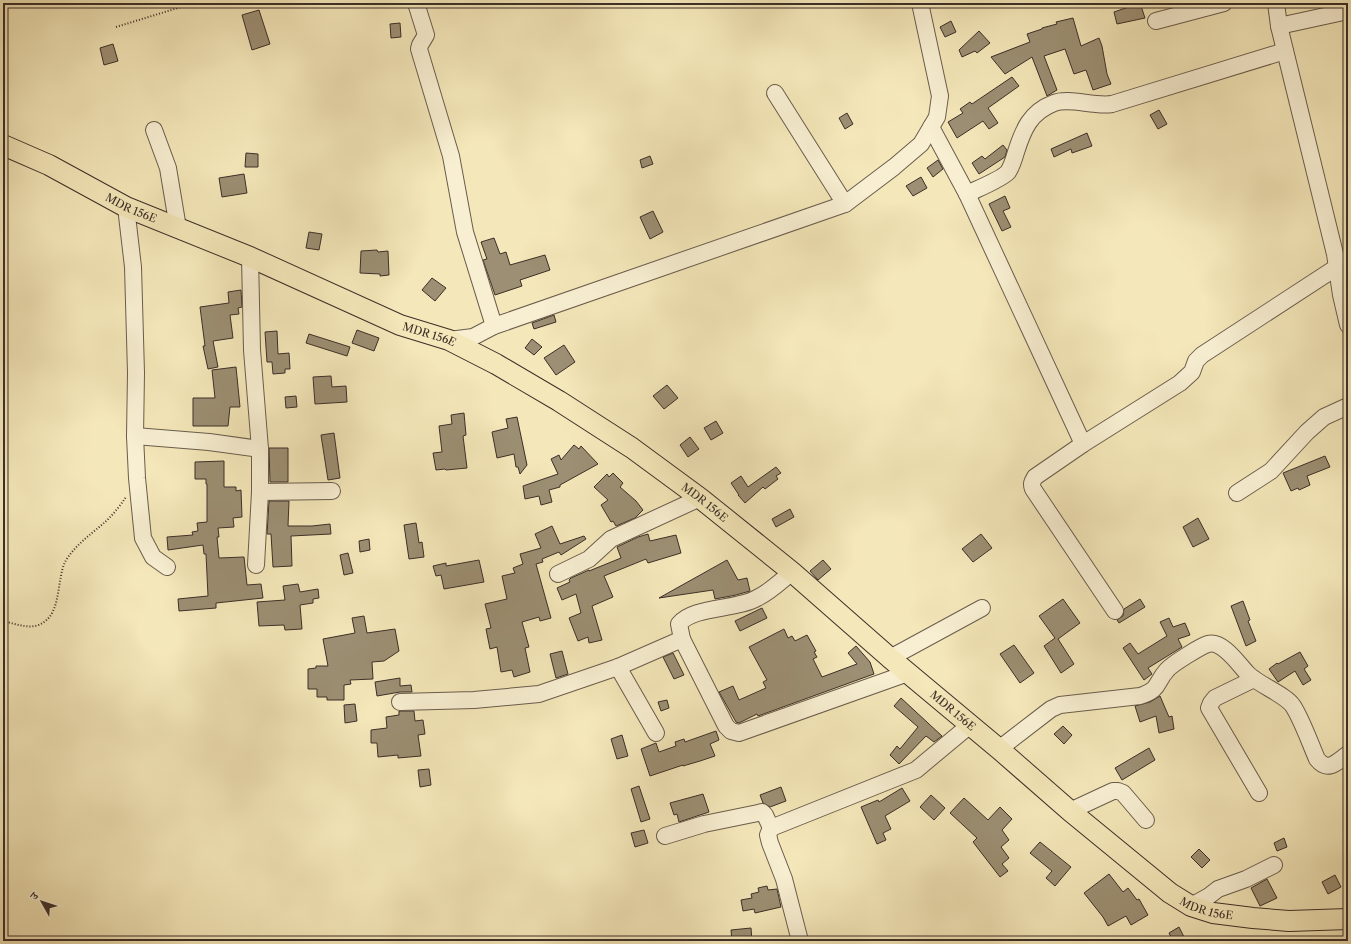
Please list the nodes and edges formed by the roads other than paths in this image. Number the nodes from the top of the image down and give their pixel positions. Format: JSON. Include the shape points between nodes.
{"nodes":[{"id":1,"x":416,"y":3,"type":"edge"},
{"id":2,"x":1224,"y":3,"type":"edge"},
{"id":3,"x":1276,"y":3,"type":"edge"},
{"id":4,"x":922,"y":4,"type":"edge"},
{"id":5,"x":1348,"y":11,"type":"edge"},
{"id":6,"x":1156,"y":21,"type":"dead end"},
{"id":7,"x":1279,"y":26,"type":"junction"},
{"id":8,"x":1285,"y":51,"type":"junction"},
{"id":9,"x":775,"y":92,"type":"dead end"},
{"id":10,"x":931,"y":127,"type":"junction"},
{"id":11,"x":154,"y":130,"type":"dead end"},
{"id":12,"x":3,"y":145,"type":"edge"},
{"id":13,"x":967,"y":194,"type":"junction"},
{"id":14,"x":844,"y":204,"type":"junction"},
{"id":15,"x":126,"y":206,"type":"junction"},
{"id":16,"x":178,"y":228,"type":"junction"},
{"id":17,"x":250,"y":257,"type":"junction"},
{"id":18,"x":1337,"y":267,"type":"junction"},
{"id":19,"x":1348,"y":325,"type":"edge"},
{"id":20,"x":494,"y":326,"type":"junction"},
{"id":21,"x":449,"y":340,"type":"junction"},
{"id":22,"x":1348,"y":406,"type":"edge"},
{"id":23,"x":135,"y":436,"type":"junction"},
{"id":24,"x":1083,"y":444,"type":"junction"},
{"id":25,"x":260,"y":449,"type":"junction"},
{"id":26,"x":332,"y":491,"type":"dead end"},
{"id":27,"x":260,"y":492,"type":"junction"},
{"id":28,"x":1237,"y":493,"type":"dead end"},
{"id":29,"x":700,"y":498,"type":"junction"},
{"id":30,"x":256,"y":565,"type":"dead end"},
{"id":31,"x":167,"y":567,"type":"dead end"},
{"id":32,"x":792,"y":572,"type":"junction"},
{"id":33,"x":558,"y":574,"type":"dead end"},
{"id":34,"x":982,"y":608,"type":"dead end"},
{"id":35,"x":1115,"y":611,"type":"dead end"},
{"id":36,"x":682,"y":639,"type":"junction"},
{"id":37,"x":890,"y":658,"type":"junction"},
{"id":38,"x":618,"y":667,"type":"junction"},
{"id":39,"x":908,"y":673,"type":"junction"},
{"id":40,"x":1254,"y":679,"type":"junction"},
{"id":41,"x":400,"y":702,"type":"dead end"},
{"id":42,"x":970,"y":725,"type":"junction"},
{"id":43,"x":656,"y":733,"type":"dead end"},
{"id":44,"x":999,"y":749,"type":"junction"},
{"id":45,"x":1348,"y":754,"type":"edge"},
{"id":46,"x":1259,"y":793,"type":"dead end"},
{"id":47,"x":1070,"y":811,"type":"junction"},
{"id":48,"x":1146,"y":820,"type":"dead end"},
{"id":49,"x":771,"y":828,"type":"junction"},
{"id":50,"x":665,"y":836,"type":"dead end"},
{"id":51,"x":1274,"y":865,"type":"dead end"},
{"id":52,"x":1191,"y":906,"type":"junction"},
{"id":53,"x":1348,"y":919,"type":"edge"},
{"id":54,"x":800,"y":941,"type":"edge"}],
"edges":[{"from":1,"to":20,"type":"street","via":[[426,35],[419,49],[451,156],[465,232]]},
{"from":2,"to":6,"type":"street"},
{"from":3,"to":7,"type":"street"},
{"from":4,"to":10,"type":"street","via":[[940,96],[937,117]]},
{"from":5,"to":7,"type":"street"},
{"from":7,"to":8,"type":"street"},
{"from":8,"to":13,"type":"street","via":[[1112,104],[1055,102],[1026,124],[1012,164],[1005,175]]},
{"from":8,"to":18,"type":"street"},
{"from":9,"to":14,"type":"street"},
{"from":10,"to":13,"type":"street"},
{"from":10,"to":14,"type":"street","via":[[921,144]]},
{"from":11,"to":16,"type":"street","via":[[168,168]]},
{"from":12,"to":15,"type":"main road","name":"MDR 156E","via":[[49,165]]},
{"from":13,"to":24,"type":"street"},
{"from":14,"to":20,"type":"street"},
{"from":15,"to":16,"type":"main road","name":"MDR 156E"},
{"from":15,"to":23,"type":"street","via":[[133,267]]},
{"from":16,"to":17,"type":"main road","name":"MDR 156E"},
{"from":17,"to":21,"type":"main road","name":"MDR 156E","via":[[400,326]]},
{"from":17,"to":25,"type":"street","via":[[252,350]]},
{"from":18,"to":19,"type":"street"},
{"from":18,"to":24,"type":"street","via":[[1202,355],[1196,361],[1192,372],[1180,384]]},
{"from":20,"to":21,"type":"street","via":[[473,338]]},
{"from":21,"to":29,"type":"main road","name":"MDR 156E","via":[[559,401],[632,448]]},
{"from":22,"to":28,"type":"street","via":[[1324,417],[1271,471]]},
{"from":23,"to":25,"type":"street"},
{"from":23,"to":31,"type":"street","via":[[143,538],[153,557]]},
{"from":24,"to":35,"type":"street","via":[[1035,477],[1031,485]]},
{"from":25,"to":27,"type":"street"},
{"from":26,"to":27,"type":"street"},
{"from":27,"to":30,"type":"street"},
{"from":29,"to":32,"type":"main road","name":"MDR 156E"},
{"from":29,"to":33,"type":"street","via":[[611,539],[589,559]]},
{"from":32,"to":36,"type":"street","via":[[757,599],[692,614],[683,619],[679,624]]},
{"from":32,"to":37,"type":"main road","name":"MDR 156E"},
{"from":34,"to":37,"type":"street"},
{"from":36,"to":38,"type":"street"},
{"from":36,"to":39,"type":"street","via":[[726,726],[731,731],[739,732]]},
{"from":37,"to":39,"type":"main road","name":"MDR 156E"},
{"from":38,"to":41,"type":"street","via":[[539,694],[474,700]]},
{"from":38,"to":43,"type":"street"},
{"from":39,"to":42,"type":"main road","name":"MDR 156E"},
{"from":40,"to":44,"type":"street","via":[[1221,646],[1216,643],[1208,644],[1172,665],[1150,693],[1060,705]]},
{"from":40,"to":45,"type":"street","via":[[1292,704],[1320,763],[1326,766],[1333,765]]},
{"from":40,"to":46,"type":"street","via":[[1215,698],[1209,708]]},
{"from":42,"to":44,"type":"main road","name":"MDR 156E"},
{"from":42,"to":49,"type":"street","via":[[916,770]]},
{"from":44,"to":47,"type":"main road","name":"MDR 156E"},
{"from":47,"to":48,"type":"street","via":[[1118,791],[1123,793]]},
{"from":47,"to":52,"type":"main road","name":"MDR 156E","via":[[1170,893]]},
{"from":49,"to":50,"type":"street","via":[[765,815],[758,812]]},
{"from":49,"to":54,"type":"street","via":[[768,835],[784,879]]},
{"from":51,"to":52,"type":"street","via":[[1246,879],[1218,888]]},
{"from":52,"to":53,"type":"main road","name":"MDR 156E","via":[[1213,913],[1289,921]]}]}
